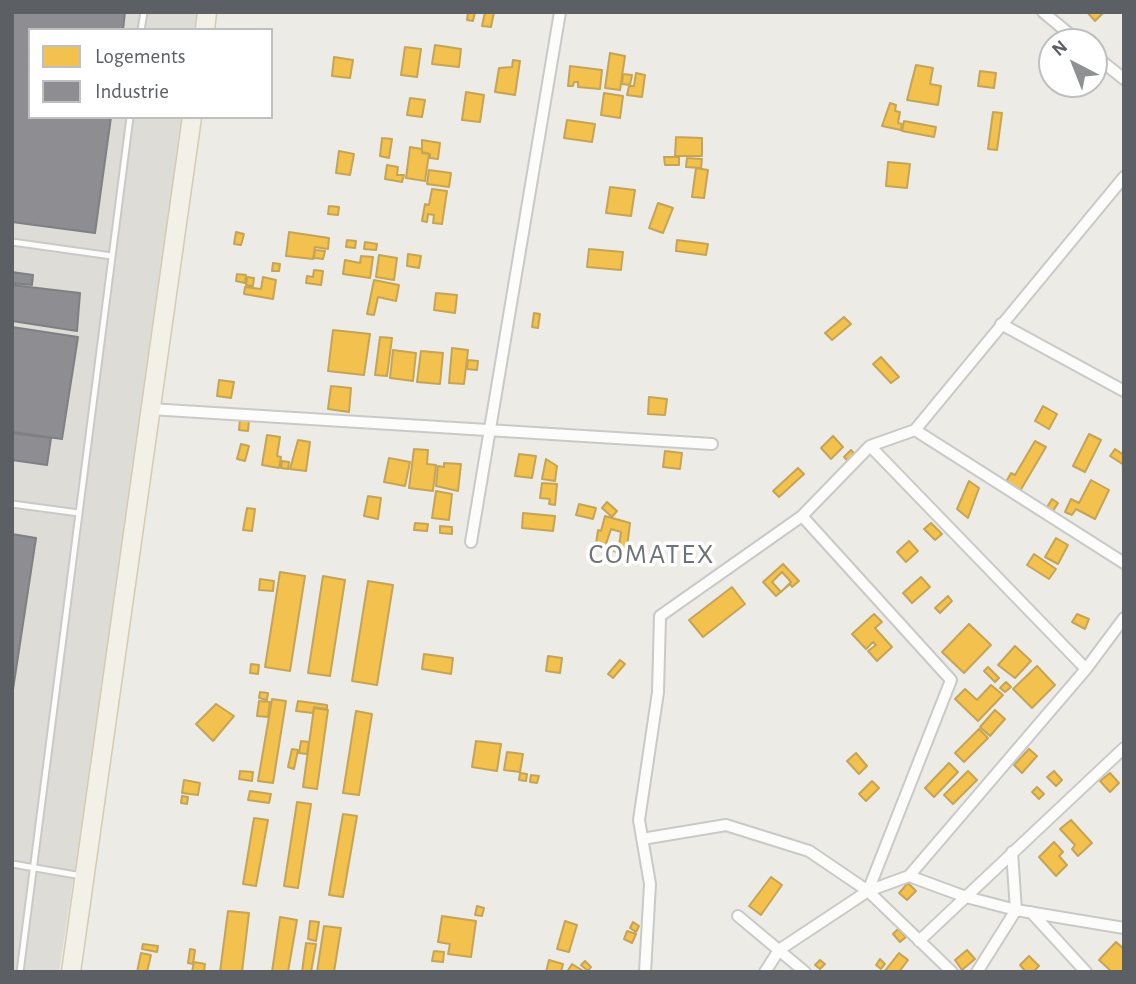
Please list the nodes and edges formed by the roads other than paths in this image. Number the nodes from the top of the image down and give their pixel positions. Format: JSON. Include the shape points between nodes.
{"nodes":[{"id":1,"x":560,"y":12,"type":"edge"},
{"id":2,"x":1043,"y":12,"type":"edge"},
{"id":3,"x":1062,"y":28,"type":"edge"},
{"id":4,"x":1108,"y":66,"type":"edge"},
{"id":5,"x":1124,"y":79,"type":"edge"},
{"id":6,"x":130,"y":119,"type":"edge"},
{"id":7,"x":192,"y":119,"type":"edge"},
{"id":8,"x":1124,"y":177,"type":"edge"},
{"id":9,"x":12,"y":242,"type":"edge"},
{"id":10,"x":112,"y":256,"type":"junction"},
{"id":11,"x":1001,"y":324,"type":"junction"},
{"id":12,"x":1124,"y":391,"type":"edge"},
{"id":13,"x":150,"y":409,"type":"junction"},
{"id":14,"x":490,"y":430,"type":"junction"},
{"id":15,"x":915,"y":430,"type":"junction"},
{"id":16,"x":712,"y":444,"type":"dead end"},
{"id":17,"x":870,"y":446,"type":"junction"},
{"id":18,"x":12,"y":504,"type":"edge"},
{"id":19,"x":79,"y":513,"type":"junction"},
{"id":20,"x":802,"y":516,"type":"junction"},
{"id":21,"x":471,"y":542,"type":"dead end"},
{"id":22,"x":1124,"y":563,"type":"edge"},
{"id":23,"x":1124,"y":618,"type":"edge"},
{"id":24,"x":1086,"y":668,"type":"junction"},
{"id":25,"x":1123,"y":750,"type":"edge"},
{"id":26,"x":642,"y":839,"type":"junction"},
{"id":27,"x":1013,"y":852,"type":"junction"},
{"id":28,"x":12,"y":864,"type":"edge"},
{"id":29,"x":33,"y":867,"type":"junction"},
{"id":30,"x":84,"y":876,"type":"junction"},
{"id":31,"x":909,"y":876,"type":"junction"},
{"id":32,"x":868,"y":891,"type":"junction"},
{"id":33,"x":965,"y":897,"type":"junction"},
{"id":34,"x":1016,"y":910,"type":"junction"},
{"id":35,"x":1031,"y":912,"type":"junction"},
{"id":36,"x":738,"y":916,"type":"dead end"},
{"id":37,"x":1124,"y":928,"type":"edge"},
{"id":38,"x":919,"y":941,"type":"junction"},
{"id":39,"x":779,"y":950,"type":"junction"},
{"id":40,"x":20,"y":972,"type":"edge"},
{"id":41,"x":71,"y":972,"type":"edge"},
{"id":42,"x":645,"y":972,"type":"edge"},
{"id":43,"x":765,"y":972,"type":"edge"},
{"id":44,"x":805,"y":972,"type":"edge"},
{"id":45,"x":952,"y":972,"type":"edge"},
{"id":46,"x":977,"y":972,"type":"edge"},
{"id":47,"x":1086,"y":972,"type":"edge"}],
"edges":[{"from":1,"to":14,"type":"street"},
{"from":2,"to":3,"type":"street"},
{"from":4,"to":5,"type":"street"},
{"from":6,"to":10,"type":"lane"},
{"from":7,"to":13,"type":"main road"},
{"from":8,"to":11,"type":"street"},
{"from":9,"to":10,"type":"lane"},
{"from":10,"to":19,"type":"lane"},
{"from":11,"to":12,"type":"street"},
{"from":11,"to":15,"type":"street"},
{"from":13,"to":14,"type":"street"},
{"from":13,"to":30,"type":"main road"},
{"from":14,"to":16,"type":"street"},
{"from":14,"to":21,"type":"street"},
{"from":15,"to":17,"type":"street"},
{"from":15,"to":22,"type":"street"},
{"from":17,"to":20,"type":"street"},
{"from":17,"to":24,"type":"street"},
{"from":18,"to":19,"type":"lane"},
{"from":19,"to":29,"type":"lane"},
{"from":20,"to":26,"type":"street","via":[[660,616],[659,692],[639,820]]},
{"from":20,"to":32,"type":"street","via":[[951,680]]},
{"from":23,"to":24,"type":"street"},
{"from":24,"to":31,"type":"street"},
{"from":25,"to":27,"type":"street"},
{"from":26,"to":32,"type":"street","via":[[726,825],[809,851]]},
{"from":26,"to":42,"type":"street","via":[[650,884]]},
{"from":27,"to":33,"type":"street"},
{"from":27,"to":34,"type":"street"},
{"from":28,"to":29,"type":"lane"},
{"from":29,"to":30,"type":"lane"},
{"from":29,"to":40,"type":"lane"},
{"from":30,"to":41,"type":"main road"},
{"from":31,"to":32,"type":"street"},
{"from":31,"to":33,"type":"street"},
{"from":32,"to":38,"type":"street"},
{"from":32,"to":39,"type":"street"},
{"from":33,"to":34,"type":"street"},
{"from":33,"to":38,"type":"street"},
{"from":34,"to":35,"type":"street"},
{"from":34,"to":46,"type":"street"},
{"from":35,"to":37,"type":"street"},
{"from":35,"to":47,"type":"street"},
{"from":36,"to":39,"type":"street"},
{"from":38,"to":45,"type":"street"},
{"from":39,"to":43,"type":"street"},
{"from":39,"to":44,"type":"street"}]}
